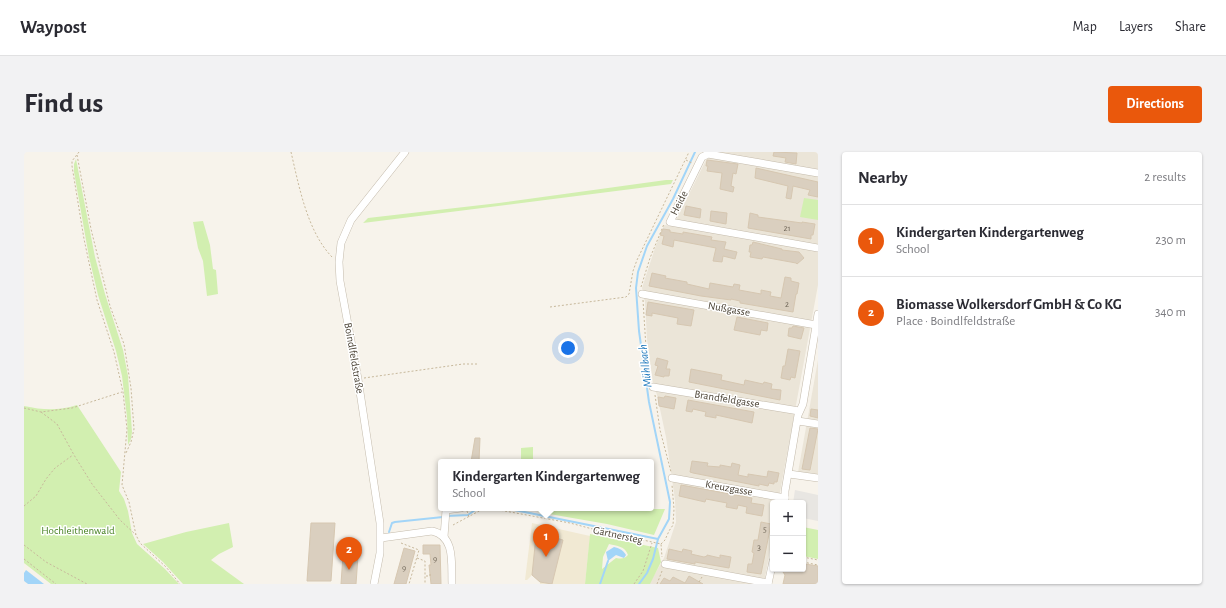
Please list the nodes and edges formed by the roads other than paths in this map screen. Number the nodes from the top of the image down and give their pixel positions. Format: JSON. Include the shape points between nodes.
{"nodes":[{"id":1,"x":406,"y":152,"type":"edge"},
{"id":2,"x":818,"y":173,"type":"edge"},
{"id":3,"x":818,"y":248,"type":"edge"},
{"id":4,"x":642,"y":294,"type":"dead end"},
{"id":5,"x":818,"y":314,"type":"edge"},
{"id":6,"x":816,"y":325,"type":"junction"},
{"id":7,"x":815,"y":354,"type":"edge"},
{"id":8,"x":653,"y":387,"type":"dead end"},
{"id":9,"x":800,"y":411,"type":"junction"},
{"id":10,"x":798,"y":421,"type":"junction"},
{"id":11,"x":818,"y":424,"type":"edge"},
{"id":12,"x":789,"y":474,"type":"junction"},
{"id":13,"x":672,"y":478,"type":"dead end"},
{"id":14,"x":818,"y":478,"type":"edge"},
{"id":15,"x":780,"y":500,"type":"edge"},
{"id":16,"x":785,"y":500,"type":"edge"},
{"id":17,"x":446,"y":511,"type":"edge"},
{"id":18,"x":444,"y":536,"type":"junction"},
{"id":19,"x":381,"y":538,"type":"junction"},
{"id":20,"x":665,"y":564,"type":"road end"},
{"id":21,"x":771,"y":572,"type":"edge"},
{"id":22,"x":374,"y":584,"type":"edge"},
{"id":23,"x":452,"y":584,"type":"edge"},
{"id":24,"x":768,"y":584,"type":"edge"}],
"edges":[{"from":1,"to":19,"type":"street","name":"Boindlfeldstraße","via":[[351,220],[342,242],[339,262]]},
{"from":2,"to":3,"type":"street","name":"Heide","via":[[708,154],[702,157],[670,222]]},
{"from":4,"to":6,"type":"street","name":"Nußgasse"},
{"from":5,"to":6,"type":"street"},
{"from":6,"to":7,"type":"street"},
{"from":7,"to":9,"type":"street"},
{"from":8,"to":9,"type":"street","name":"Brandfeldgasse"},
{"from":9,"to":10,"type":"street"},
{"from":10,"to":11,"type":"street"},
{"from":10,"to":12,"type":"street"},
{"from":12,"to":14,"type":"street"},
{"from":12,"to":16,"type":"street"},
{"from":13,"to":15,"type":"street","name":"Kreuzgasse"},
{"from":17,"to":18,"type":"street"},
{"from":18,"to":19,"type":"street","via":[[432,531]]},
{"from":18,"to":23,"type":"street","via":[[450,546]]},
{"from":19,"to":22,"type":"street","name":"Boindlfeldstraße"},
{"from":20,"to":24,"type":"street"},
{"from":21,"to":24,"type":"street"}]}
